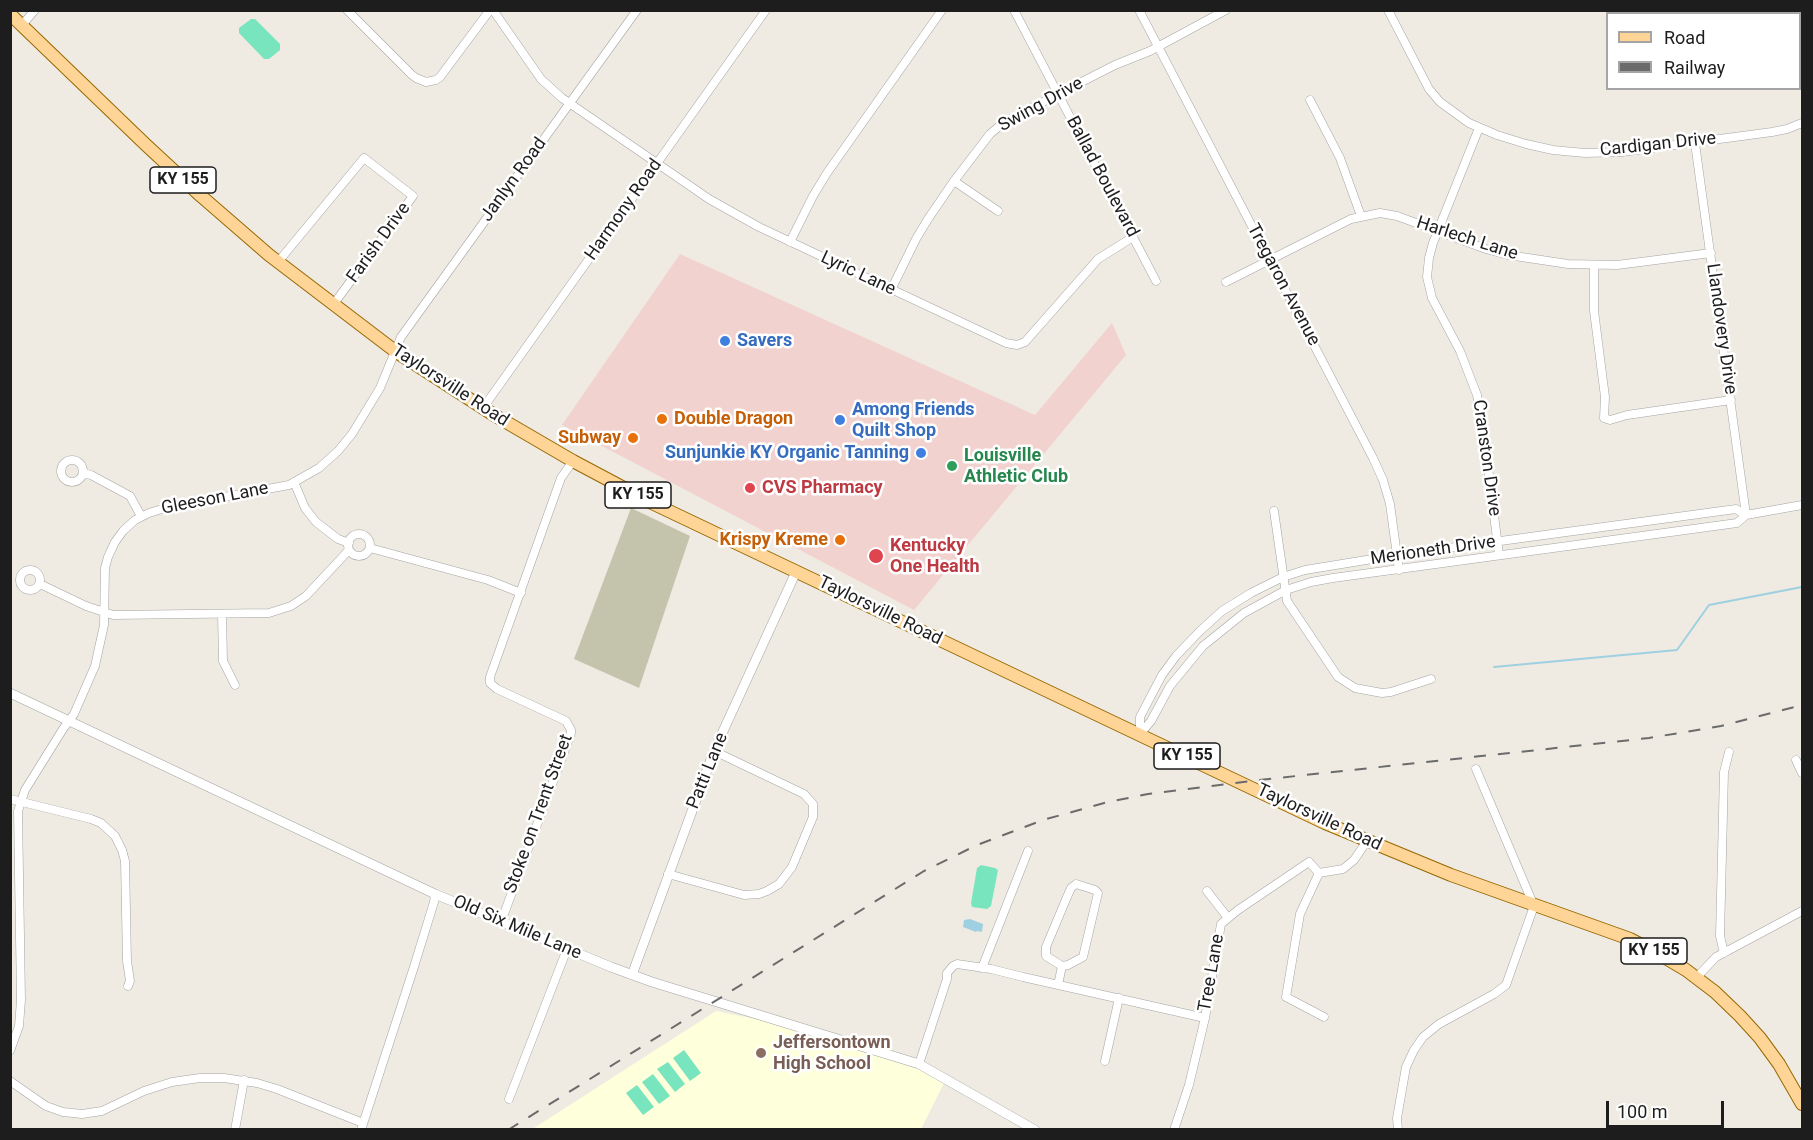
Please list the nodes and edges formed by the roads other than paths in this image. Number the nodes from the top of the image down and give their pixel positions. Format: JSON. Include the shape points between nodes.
{"nodes":[{"id":1,"x":35,"y":10,"type":"edge"},
{"id":2,"x":347,"y":10,"type":"edge"},
{"id":3,"x":492,"y":10,"type":"edge"},
{"id":4,"x":637,"y":10,"type":"edge"},
{"id":5,"x":766,"y":10,"type":"edge"},
{"id":6,"x":942,"y":10,"type":"edge"},
{"id":7,"x":1014,"y":10,"type":"edge"},
{"id":8,"x":1139,"y":10,"type":"edge"},
{"id":9,"x":1226,"y":10,"type":"edge"},
{"id":10,"x":1388,"y":10,"type":"edge"},
{"id":11,"x":10,"y":14,"type":"edge"},
{"id":12,"x":22,"y":25,"type":"junction"},
{"id":13,"x":1158,"y":47,"type":"junction"},
{"id":14,"x":1058,"y":94,"type":"junction"},
{"id":15,"x":1310,"y":100,"type":"dead end"},
{"id":16,"x":570,"y":103,"type":"junction"},
{"id":17,"x":1803,"y":123,"type":"edge"},
{"id":18,"x":1479,"y":128,"type":"junction"},
{"id":19,"x":1695,"y":143,"type":"junction"},
{"id":20,"x":657,"y":164,"type":"junction"},
{"id":21,"x":954,"y":181,"type":"junction"},
{"id":22,"x":998,"y":211,"type":"dead end"},
{"id":23,"x":1361,"y":216,"type":"junction"},
{"id":24,"x":1437,"y":231,"type":"junction"},
{"id":25,"x":1133,"y":237,"type":"junction"},
{"id":26,"x":790,"y":242,"type":"junction"},
{"id":27,"x":1711,"y":253,"type":"junction"},
{"id":28,"x":1270,"y":261,"type":"junction"},
{"id":29,"x":278,"y":262,"type":"junction"},
{"id":30,"x":1594,"y":265,"type":"junction"},
{"id":31,"x":1156,"y":281,"type":"dead end"},
{"id":32,"x":1226,"y":282,"type":"dead end"},
{"id":33,"x":891,"y":290,"type":"junction"},
{"id":34,"x":333,"y":305,"type":"junction"},
{"id":35,"x":395,"y":351,"type":"junction"},
{"id":36,"x":1731,"y":400,"type":"junction"},
{"id":37,"x":483,"y":408,"type":"junction"},
{"id":38,"x":573,"y":461,"type":"junction"},
{"id":39,"x":83,"y":473,"type":"dead end"},
{"id":40,"x":294,"y":482,"type":"junction"},
{"id":41,"x":1803,"y":505,"type":"edge"},
{"id":42,"x":1274,"y":511,"type":"dead end"},
{"id":43,"x":1746,"y":514,"type":"junction"},
{"id":44,"x":141,"y":516,"type":"junction"},
{"id":45,"x":1497,"y":542,"type":"junction"},
{"id":46,"x":349,"y":547,"type":"junction"},
{"id":47,"x":370,"y":548,"type":"junction"},
{"id":48,"x":1397,"y":555,"type":"junction"},
{"id":49,"x":1499,"y":555,"type":"junction"},
{"id":50,"x":1399,"y":570,"type":"junction"},
{"id":51,"x":796,"y":572,"type":"junction"},
{"id":52,"x":1283,"y":577,"type":"junction"},
{"id":53,"x":39,"y":585,"type":"dead end"},
{"id":54,"x":1286,"y":590,"type":"junction"},
{"id":55,"x":521,"y":592,"type":"junction"},
{"id":56,"x":104,"y":612,"type":"junction"},
{"id":57,"x":222,"y":614,"type":"junction"},
{"id":58,"x":1431,"y":679,"type":"dead end"},
{"id":59,"x":235,"y":685,"type":"dead end"},
{"id":60,"x":10,"y":693,"type":"edge"},
{"id":61,"x":69,"y":721,"type":"junction"},
{"id":62,"x":1140,"y":734,"type":"junction"},
{"id":63,"x":714,"y":752,"type":"junction"},
{"id":64,"x":1729,"y":752,"type":"dead end"},
{"id":65,"x":1797,"y":760,"type":"dead end"},
{"id":66,"x":1476,"y":769,"type":"dead end"},
{"id":67,"x":1803,"y":772,"type":"edge"},
{"id":68,"x":10,"y":799,"type":"edge"},
{"id":69,"x":21,"y":802,"type":"junction"},
{"id":70,"x":1367,"y":841,"type":"junction"},
{"id":71,"x":1028,"y":851,"type":"dead end"},
{"id":72,"x":1319,"y":873,"type":"junction"},
{"id":73,"x":668,"y":874,"type":"junction"},
{"id":74,"x":1207,"y":891,"type":"dead end"},
{"id":75,"x":435,"y":894,"type":"junction"},
{"id":76,"x":1534,"y":906,"type":"junction"},
{"id":77,"x":1803,"y":911,"type":"edge"},
{"id":78,"x":1228,"y":918,"type":"junction"},
{"id":79,"x":501,"y":922,"type":"junction"},
{"id":80,"x":567,"y":949,"type":"junction"},
{"id":81,"x":1724,"y":953,"type":"junction"},
{"id":82,"x":1062,"y":966,"type":"junction"},
{"id":83,"x":977,"y":967,"type":"junction"},
{"id":84,"x":632,"y":975,"type":"junction"},
{"id":85,"x":1696,"y":978,"type":"junction"},
{"id":86,"x":1058,"y":985,"type":"junction"},
{"id":87,"x":128,"y":986,"type":"dead end"},
{"id":88,"x":1119,"y":998,"type":"junction"},
{"id":89,"x":1324,"y":1017,"type":"dead end"},
{"id":90,"x":1205,"y":1018,"type":"junction"},
{"id":91,"x":10,"y":1051,"type":"edge"},
{"id":92,"x":1105,"y":1061,"type":"dead end"},
{"id":93,"x":919,"y":1064,"type":"junction"},
{"id":94,"x":244,"y":1080,"type":"junction"},
{"id":95,"x":10,"y":1081,"type":"edge"},
{"id":96,"x":509,"y":1099,"type":"dead end"},
{"id":97,"x":1802,"y":1101,"type":"edge"},
{"id":98,"x":362,"y":1126,"type":"edge"},
{"id":99,"x":235,"y":1130,"type":"edge"},
{"id":100,"x":1035,"y":1130,"type":"edge"},
{"id":101,"x":1174,"y":1130,"type":"edge"},
{"id":102,"x":1398,"y":1130,"type":"edge"}],
"edges":[{"from":1,"to":12,"type":"street"},
{"from":2,"to":3,"type":"street","via":[[411,74],[426,82],[440,77]]},
{"from":3,"to":16,"type":"street","name":"Lyric Lane","via":[[536,73]]},
{"from":4,"to":16,"type":"street","name":"Janlyn Road"},
{"from":5,"to":20,"type":"street","name":"Harmony Road"},
{"from":6,"to":26,"type":"street","via":[[827,173]]},
{"from":7,"to":14,"type":"street","name":"Ballad Boulevard"},
{"from":8,"to":13,"type":"street","name":"Tregaron Avenue"},
{"from":9,"to":13,"type":"street","name":"Swing Drive"},
{"from":10,"to":18,"type":"street","name":"Cardigan Drive","via":[[1434,95],[1447,109]]},
{"from":11,"to":12,"type":"main road","name":"Taylorsville Road","number":"KY 155"},
{"from":12,"to":29,"type":"main road","name":"Taylorsville Road","number":"KY 155","via":[[200,195]]},
{"from":13,"to":14,"type":"street","name":"Swing Drive"},
{"from":13,"to":28,"type":"street","name":"Tregaron Avenue"},
{"from":14,"to":21,"type":"street","name":"Swing Drive","via":[[997,129],[982,142]]},
{"from":14,"to":25,"type":"street","name":"Ballad Boulevard"},
{"from":15,"to":23,"type":"street","via":[[1340,158]]},
{"from":16,"to":20,"type":"street","name":"Lyric Lane"},
{"from":16,"to":35,"type":"street","name":"Janlyn Road","via":[[401,337]]},
{"from":17,"to":19,"type":"street","name":"Cardigan Drive","via":[[1772,132]]},
{"from":18,"to":19,"type":"street","name":"Cardigan Drive","via":[[1526,144],[1585,153]]},
{"from":18,"to":24,"type":"street","name":"Cranston Drive"},
{"from":19,"to":27,"type":"street","name":"Llandovery Drive"},
{"from":20,"to":26,"type":"street","name":"Lyric Lane","via":[[736,215]]},
{"from":20,"to":37,"type":"street","name":"Harmony Road"},
{"from":21,"to":22,"type":"street"},
{"from":21,"to":33,"type":"street","name":"Swing Drive","via":[[916,239]]},
{"from":23,"to":24,"type":"street","name":"Harlech Lane","via":[[1388,214]]},
{"from":23,"to":28,"type":"street","name":"Harlech Lane"},
{"from":24,"to":30,"type":"street","name":"Harlech Lane","via":[[1508,255]]},
{"from":24,"to":45,"type":"street","name":"Cranston Drive","via":[[1429,258],[1428,284],[1477,395]]},
{"from":25,"to":31,"type":"street","name":"Ballad Boulevard"},
{"from":25,"to":33,"type":"street","name":"Lyric Lane","via":[[1098,259],[1029,339],[1017,345],[1006,344]]},
{"from":26,"to":33,"type":"street","name":"Lyric Lane"},
{"from":27,"to":30,"type":"street","name":"Harlech Lane"},
{"from":27,"to":36,"type":"street","name":"Llandovery Drive"},
{"from":28,"to":32,"type":"street","name":"Harlech Lane"},
{"from":28,"to":48,"type":"street","name":"Tregaron Avenue","via":[[1383,480]]},
{"from":29,"to":34,"type":"main road","name":"Taylorsville Road","number":"KY 155"},
{"from":29,"to":34,"type":"street","name":"Farish Drive","via":[[364,158],[413,196]]},
{"from":30,"to":36,"type":"street","via":[[1594,311],[1604,418]]},
{"from":34,"to":35,"type":"main road","name":"Taylorsville Road","number":"KY 155"},
{"from":35,"to":37,"type":"main road","name":"Taylorsville Road","number":"KY 155"},
{"from":35,"to":40,"type":"street","name":"Gleeson Lane","via":[[380,388],[345,444],[319,468]]},
{"from":36,"to":43,"type":"street","name":"Llandovery Drive"},
{"from":37,"to":38,"type":"main road","name":"Taylorsville Road","number":"KY 155"},
{"from":38,"to":51,"type":"main road","name":"Taylorsville Road","number":"KY 155"},
{"from":38,"to":55,"type":"street","via":[[561,478]]},
{"from":39,"to":44,"type":"street","via":[[129,496]]},
{"from":40,"to":44,"type":"street","name":"Gleeson Lane"},
{"from":40,"to":46,"type":"street","via":[[316,522]]},
{"from":41,"to":43,"type":"street","name":"Merioneth Drive"},
{"from":42,"to":52,"type":"street"},
{"from":43,"to":45,"type":"street","name":"Merioneth Drive","via":[[1736,509]]},
{"from":43,"to":49,"type":"street","via":[[1737,522]]},
{"from":44,"to":56,"type":"street","name":"Gleeson Lane","via":[[123,531],[111,549],[105,568]]},
{"from":45,"to":48,"type":"street","name":"Merioneth Drive"},
{"from":45,"to":49,"type":"street","name":"Cranston Drive"},
{"from":46,"to":47,"type":"street","via":[[354,555],[361,556]]},
{"from":46,"to":47,"type":"street","via":[[352,537],[363,535]]},
{"from":46,"to":57,"type":"street","via":[[313,590],[291,606],[269,613]]},
{"from":47,"to":55,"type":"street"},
{"from":48,"to":50,"type":"street","name":"Tregaron Avenue"},
{"from":48,"to":52,"type":"street","name":"Merioneth Drive"},
{"from":49,"to":50,"type":"street"},
{"from":50,"to":54,"type":"street","via":[[1311,582]]},
{"from":51,"to":62,"type":"main road","name":"Taylorsville Road","number":"KY 155"},
{"from":51,"to":63,"type":"street","name":"Patti Lane"},
{"from":52,"to":54,"type":"street"},
{"from":52,"to":62,"type":"street","name":"Merioneth Drive","via":[[1222,611],[1192,640],[1165,670],[1153,691],[1140,717]]},
{"from":53,"to":56,"type":"street"},
{"from":54,"to":58,"type":"street","via":[[1287,601],[1321,654],[1349,685],[1382,693]]},
{"from":54,"to":62,"type":"street","via":[[1244,613],[1203,646],[1173,682]]},
{"from":55,"to":79,"type":"street","name":"Stoke on Trent Street","via":[[490,683],[566,721],[571,734]]},
{"from":56,"to":57,"type":"street"},
{"from":56,"to":61,"type":"street","name":"Gleeson Lane","via":[[95,666]]},
{"from":57,"to":59,"type":"street","via":[[223,661]]},
{"from":60,"to":61,"type":"street","name":"Old Six Mile Lane"},
{"from":61,"to":69,"type":"street","name":"Gleeson Lane"},
{"from":61,"to":75,"type":"street","name":"Old Six Mile Lane"},
{"from":62,"to":70,"type":"main road","name":"Taylorsville Road","number":"KY 155"},
{"from":63,"to":73,"type":"street","name":"Patti Lane"},
{"from":63,"to":73,"type":"street","via":[[804,794],[813,804],[813,817],[792,867],[784,879],[767,891],[744,895]]},
{"from":64,"to":81,"type":"street","via":[[1724,772],[1720,924]]},
{"from":65,"to":67,"type":"street"},
{"from":66,"to":76,"type":"street"},
{"from":68,"to":69,"type":"street"},
{"from":69,"to":87,"type":"street","via":[[91,819],[110,830],[119,843],[125,861]]},
{"from":69,"to":91,"type":"street","name":"Gleeson Lane","via":[[20,1015]]},
{"from":70,"to":72,"type":"street","name":"Tree Lane","via":[[1343,869]]},
{"from":70,"to":76,"type":"main road","name":"Taylorsville Road","number":"KY 155"},
{"from":71,"to":83,"type":"street"},
{"from":72,"to":78,"type":"street","name":"Tree Lane","via":[[1309,862]]},
{"from":72,"to":89,"type":"street","via":[[1300,914],[1286,997]]},
{"from":73,"to":84,"type":"street","name":"Patti Lane"},
{"from":74,"to":78,"type":"street"},
{"from":75,"to":79,"type":"street","name":"Old Six Mile Lane"},
{"from":75,"to":98,"type":"street"},
{"from":76,"to":85,"type":"main road","name":"Taylorsville Road","number":"KY 155","via":[[1630,939]]},
{"from":76,"to":102,"type":"street","via":[[1506,986],[1439,1024],[1414,1050],[1406,1067]]},
{"from":77,"to":81,"type":"street"},
{"from":78,"to":90,"type":"street","name":"Tree Lane","via":[[1221,924]]},
{"from":79,"to":80,"type":"street","name":"Old Six Mile Lane"},
{"from":80,"to":84,"type":"street","name":"Old Six Mile Lane"},
{"from":80,"to":96,"type":"street"},
{"from":81,"to":85,"type":"street"},
{"from":82,"to":82,"type":"street","via":[[1083,957],[1098,893],[1077,884],[1071,888],[1046,947],[1046,956]]},
{"from":82,"to":86,"type":"street"},
{"from":83,"to":86,"type":"street"},
{"from":83,"to":93,"type":"street","via":[[957,964],[949,969]]},
{"from":84,"to":93,"type":"street","name":"Old Six Mile Lane"},
{"from":85,"to":97,"type":"main road","name":"Taylorsville Road","number":"KY 155","via":[[1760,1038]]},
{"from":86,"to":88,"type":"street"},
{"from":88,"to":90,"type":"street"},
{"from":88,"to":92,"type":"street"},
{"from":90,"to":101,"type":"street","name":"Tree Lane","via":[[1190,1085]]},
{"from":93,"to":100,"type":"street","name":"Old Six Mile Lane"},
{"from":94,"to":95,"type":"street","via":[[200,1078],[172,1083],[102,1111],[82,1114],[46,1106]]},
{"from":94,"to":98,"type":"street","via":[[277,1089]]},
{"from":94,"to":99,"type":"street"}]}
